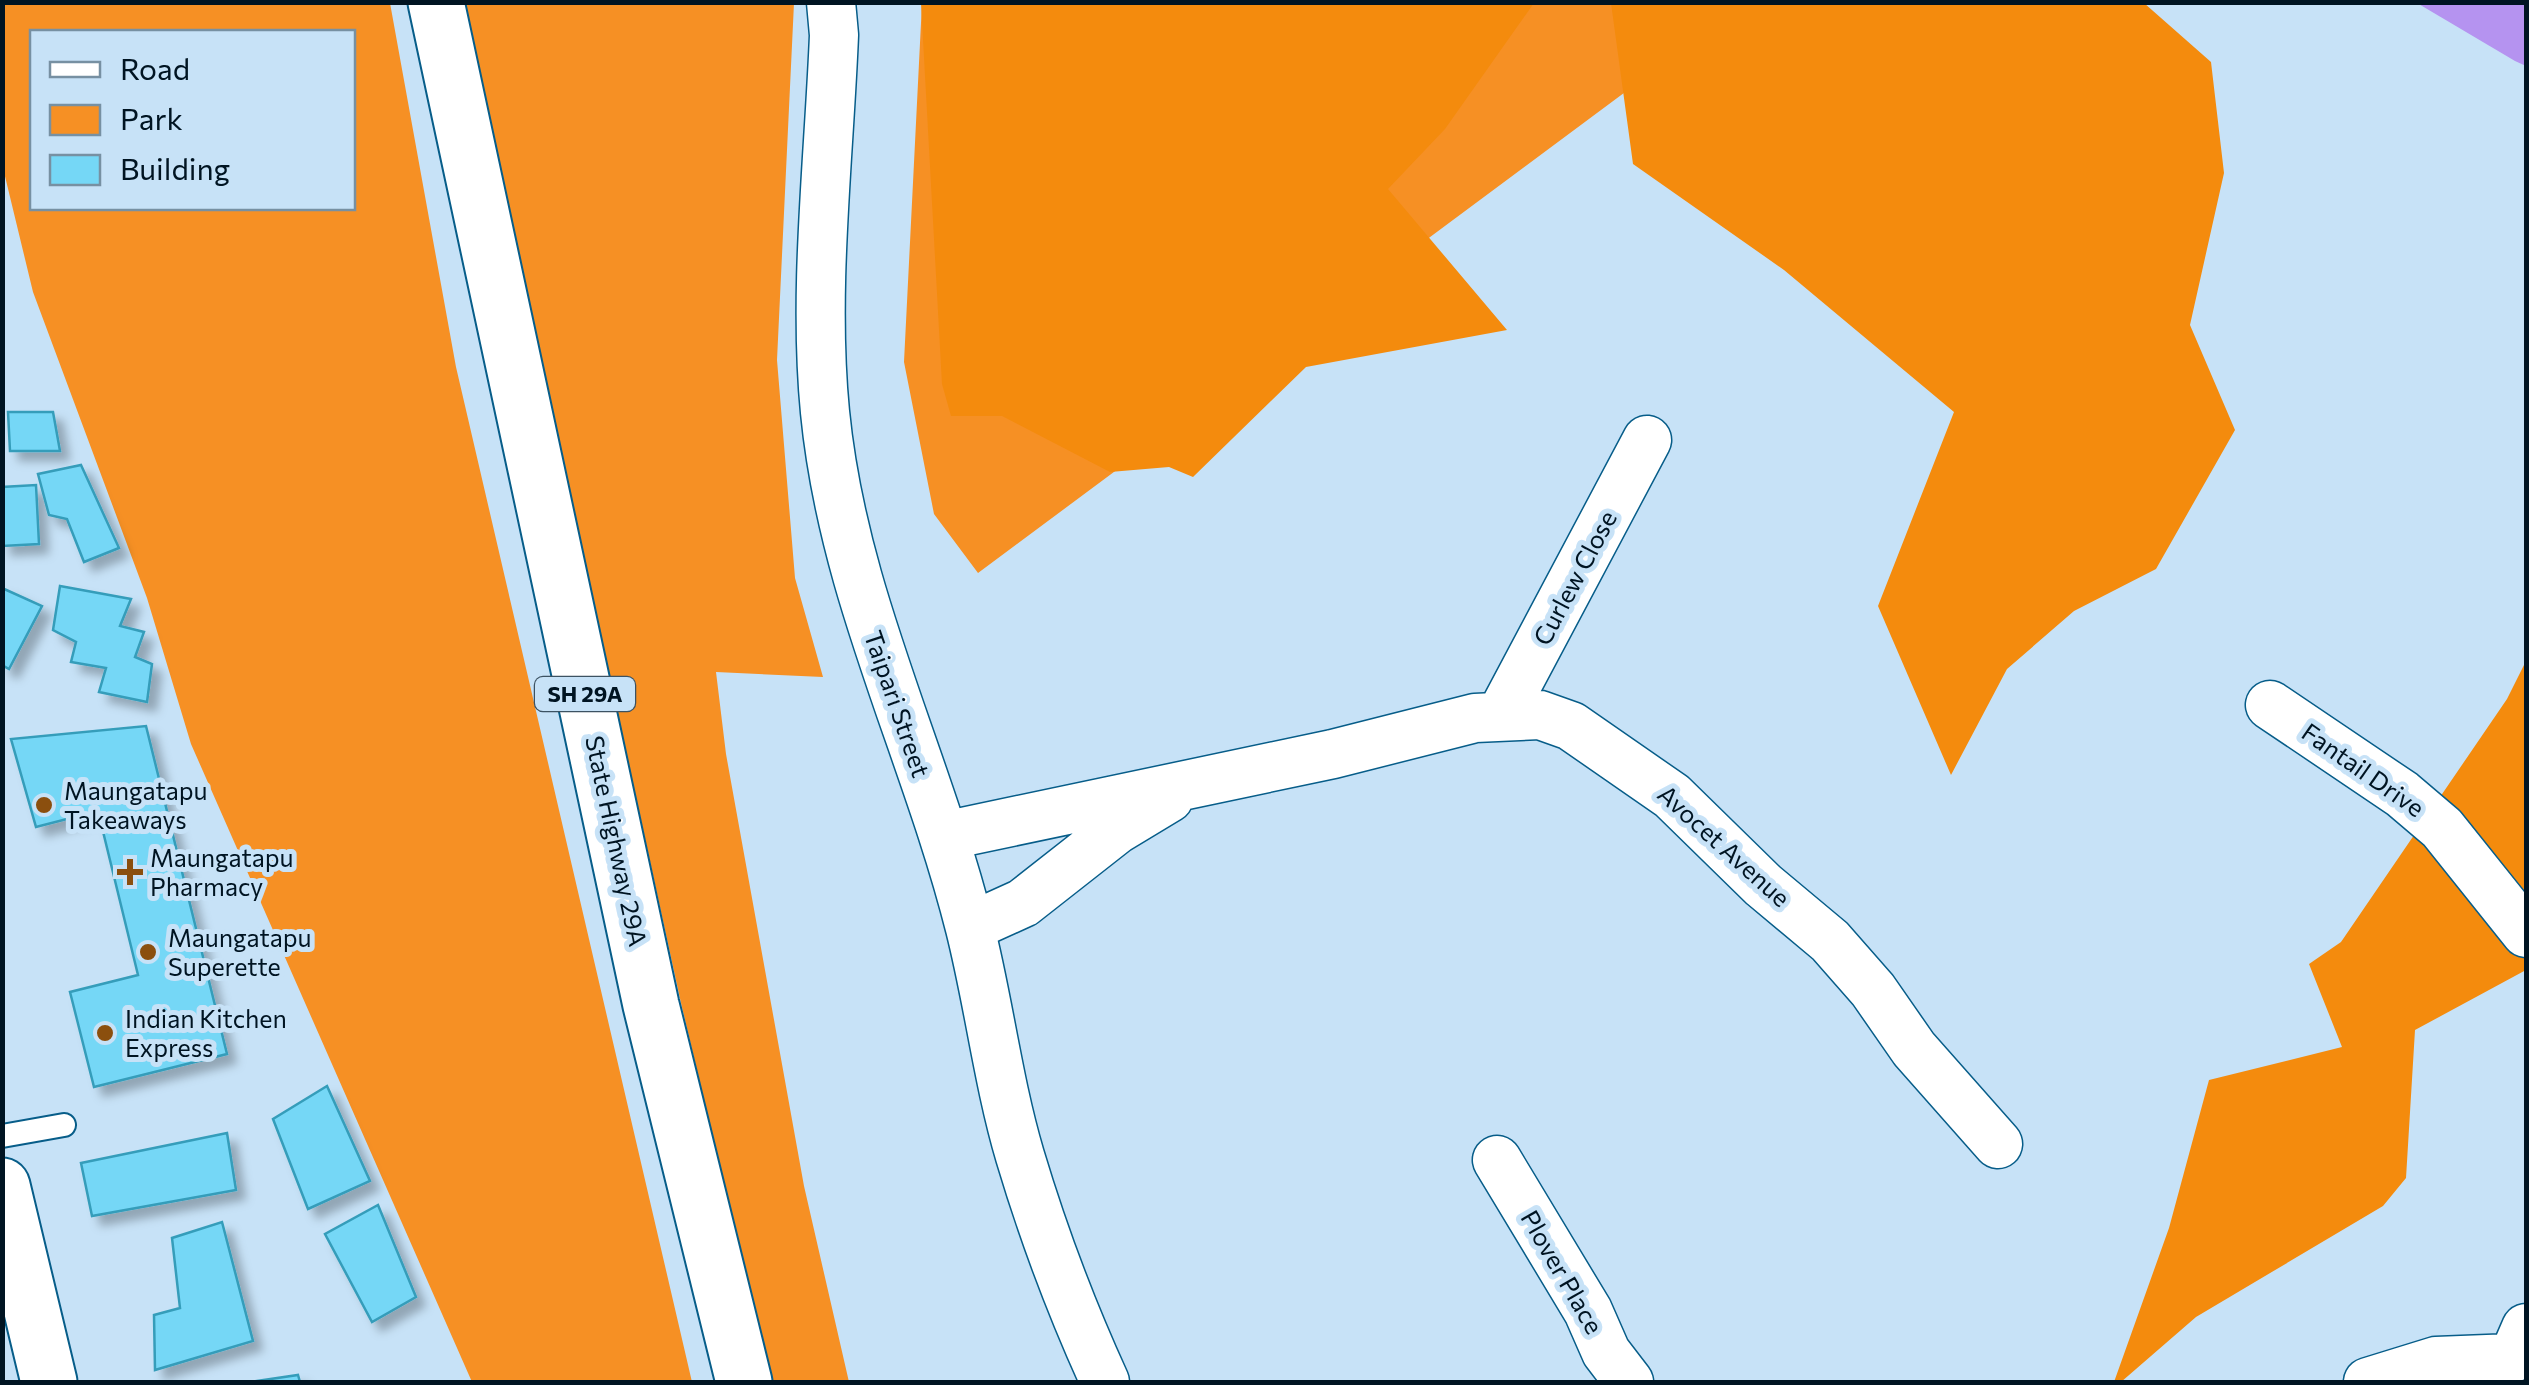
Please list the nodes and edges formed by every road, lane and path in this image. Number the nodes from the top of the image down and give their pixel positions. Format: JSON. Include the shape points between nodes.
{"nodes":[{"id":1,"x":436,"y":2,"type":"edge"},
{"id":2,"x":831,"y":2,"type":"edge"},
{"id":3,"x":1647,"y":440,"type":"dead end"},
{"id":4,"x":2270,"y":704,"type":"dead end"},
{"id":5,"x":1501,"y":715,"type":"junction"},
{"id":6,"x":1189,"y":786,"type":"junction"},
{"id":7,"x":944,"y":836,"type":"junction"},
{"id":8,"x":970,"y":927,"type":"junction"},
{"id":9,"x":2526,"y":934,"type":"edge"},
{"id":10,"x":64,"y":1125,"type":"dead end"},
{"id":11,"x":2,"y":1136,"type":"edge"},
{"id":12,"x":1998,"y":1144,"type":"dead end"},
{"id":13,"x":1497,"y":1160,"type":"dead end"},
{"id":14,"x":2,"y":1186,"type":"edge"},
{"id":15,"x":2518,"y":1356,"type":"edge"},
{"id":16,"x":49,"y":1382,"type":"edge"},
{"id":17,"x":744,"y":1382,"type":"edge"},
{"id":18,"x":1104,"y":1382,"type":"edge"},
{"id":19,"x":1629,"y":1382,"type":"edge"},
{"id":20,"x":2368,"y":1382,"type":"edge"}],
"edges":[{"from":1,"to":17,"type":"main road","name":"State Highway 29A","number":"SH 29A","via":[[651,1004]]},
{"from":2,"to":7,"type":"street","name":"Taipari Street","via":[[821,335],[825,414],[877,653]]},
{"from":3,"to":5,"type":"street","name":"Curlew Close"},
{"from":4,"to":9,"type":"street","name":"Fantail Drive","via":[[2442,828]]},
{"from":5,"to":6,"type":"street","name":"Avocet Avenue"},
{"from":5,"to":12,"type":"street","name":"Avocet Avenue","via":[[1540,715],[1571,726],[1672,796],[1830,941]]},
{"from":6,"to":7,"type":"street","name":"Avocet Avenue"},
{"from":6,"to":8,"type":"street","name":"Avocet Avenue","via":[[1116,830],[1022,903]]},
{"from":7,"to":8,"type":"street","name":"Taipari Street"},
{"from":8,"to":18,"type":"street","name":"Taipari Street","via":[[1020,1155]]},
{"from":10,"to":11,"type":"lane"},
{"from":13,"to":19,"type":"street","name":"Plover Place"},
{"from":14,"to":16,"type":"main road"},
{"from":15,"to":20,"type":"street","via":[[2436,1361]]}]}
